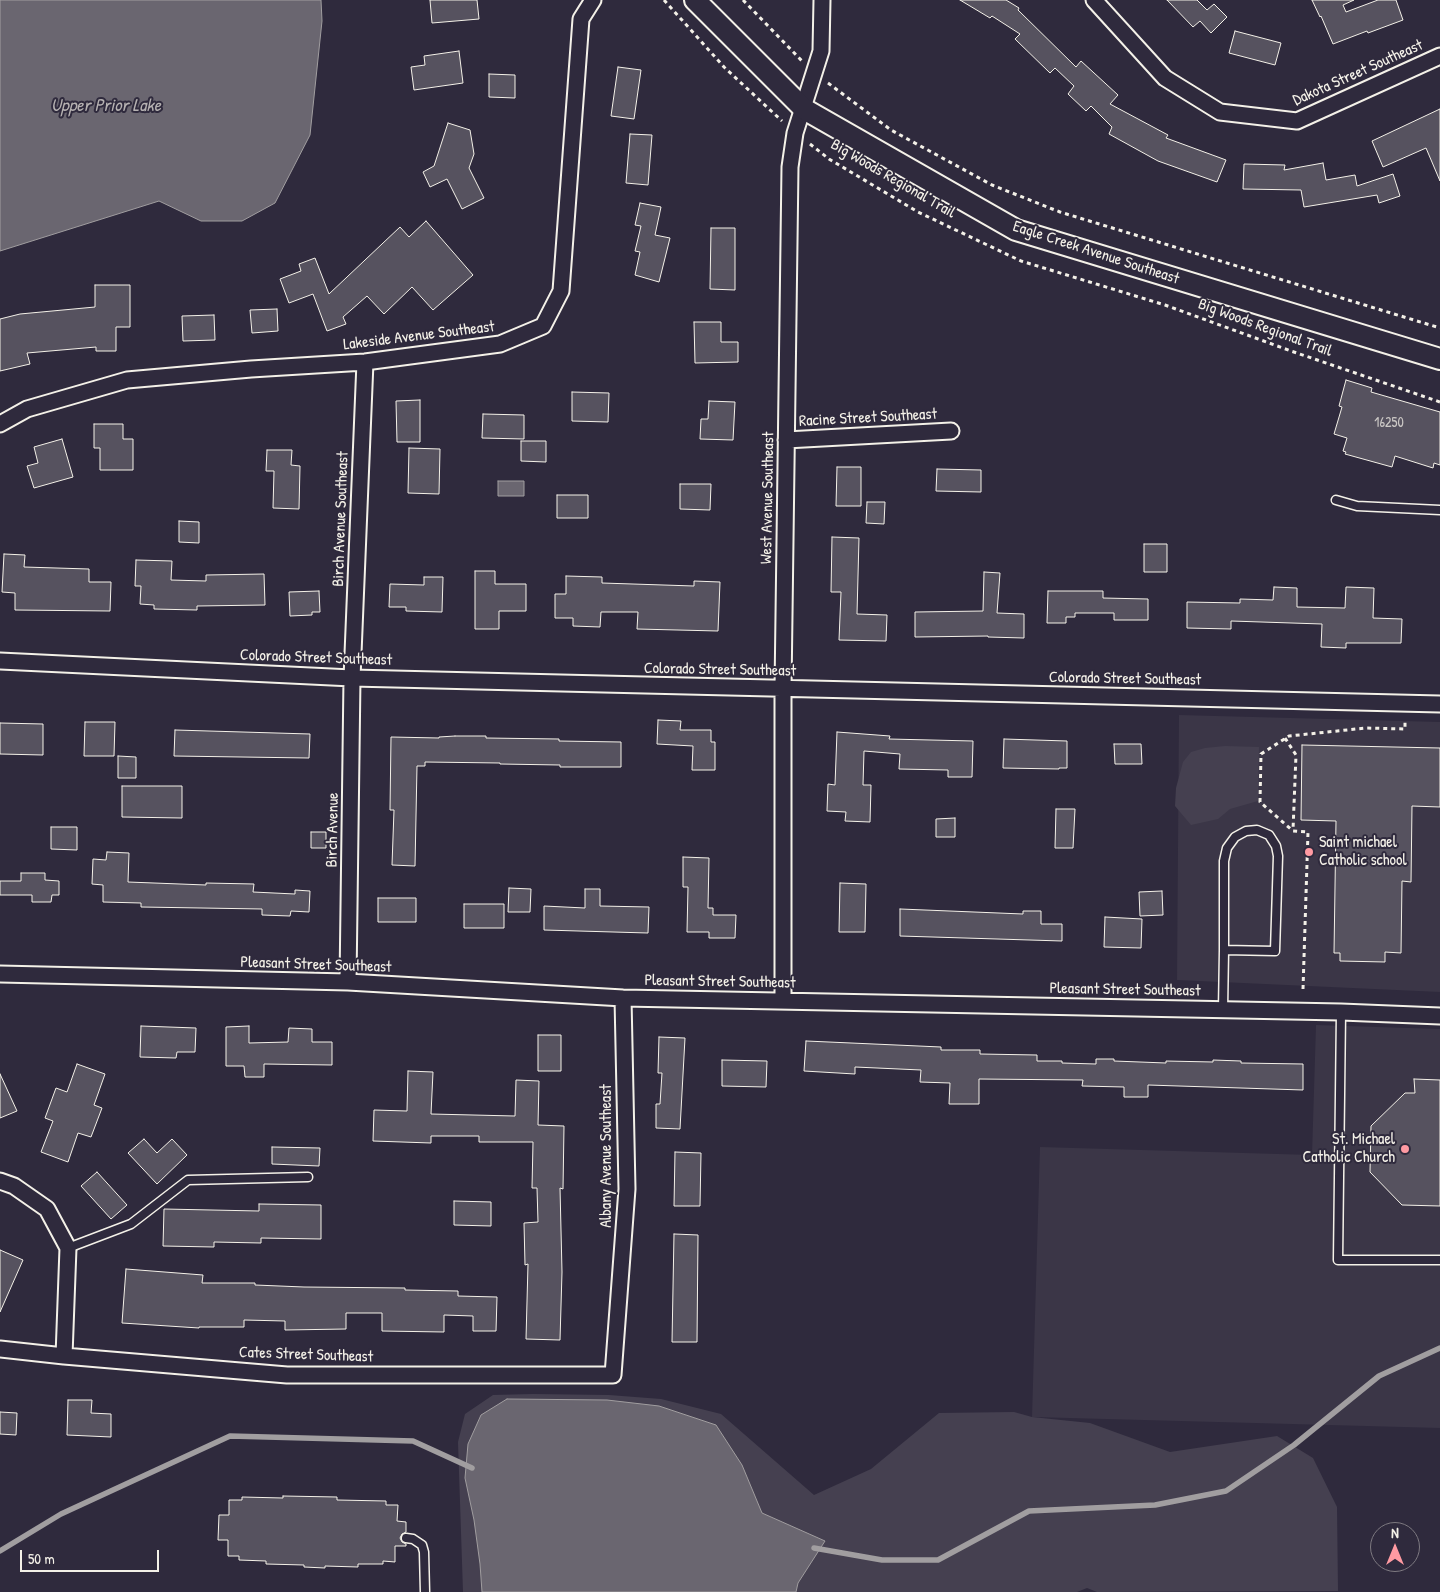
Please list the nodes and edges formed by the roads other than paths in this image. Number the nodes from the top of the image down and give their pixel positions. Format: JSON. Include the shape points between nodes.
{"nodes":[{"id":1,"x":593,"y":0,"type":"edge"},
{"id":2,"x":695,"y":0,"type":"edge"},
{"id":3,"x":822,"y":0,"type":"edge"},
{"id":4,"x":1094,"y":0,"type":"edge"},
{"id":5,"x":1440,"y":56,"type":"edge"},
{"id":6,"x":804,"y":109,"type":"junction"},
{"id":7,"x":1440,"y":359,"type":"edge"},
{"id":8,"x":364,"y":362,"type":"junction"},
{"id":9,"x":0,"y":424,"type":"edge"},
{"id":10,"x":951,"y":430,"type":"dead end"},
{"id":11,"x":786,"y":440,"type":"junction"},
{"id":12,"x":1336,"y":500,"type":"dead end"},
{"id":13,"x":1440,"y":510,"type":"edge"},
{"id":14,"x":0,"y":661,"type":"edge"},
{"id":15,"x":352,"y":678,"type":"junction"},
{"id":16,"x":783,"y":689,"type":"junction"},
{"id":17,"x":1440,"y":704,"type":"edge"},
{"id":18,"x":1224,"y":950,"type":"junction"},
{"id":19,"x":0,"y":974,"type":"edge"},
{"id":20,"x":348,"y":982,"type":"junction"},
{"id":21,"x":623,"y":998,"type":"junction"},
{"id":22,"x":783,"y":1000,"type":"junction"},
{"id":23,"x":1223,"y":1010,"type":"junction"},
{"id":24,"x":1341,"y":1012,"type":"junction"},
{"id":25,"x":1440,"y":1016,"type":"edge"},
{"id":26,"x":308,"y":1177,"type":"dead end"},
{"id":27,"x":0,"y":1181,"type":"edge"},
{"id":28,"x":68,"y":1248,"type":"junction"},
{"id":29,"x":1440,"y":1260,"type":"edge"},
{"id":30,"x":0,"y":1349,"type":"edge"},
{"id":31,"x":64,"y":1356,"type":"junction"},
{"id":32,"x":612,"y":1375,"type":"joint"},
{"id":33,"x":406,"y":1538,"type":"dead end"},
{"id":34,"x":425,"y":1592,"type":"edge"}],
"edges":[{"from":1,"to":8,"type":"street","name":"Lakeside Avenue Southeast","via":[[581,19],[561,291],[543,326],[500,344]]},
{"from":2,"to":6,"type":"main road","name":"Eagle Creek Avenue Southeast"},
{"from":3,"to":6,"type":"street","name":"West Avenue Southeast","via":[[821,51]]},
{"from":4,"to":5,"type":"street","name":"Dakota Street Southeast","via":[[1165,78],[1220,112],[1297,121]]},
{"from":6,"to":7,"type":"main road","name":"Eagle Creek Avenue Southeast","via":[[1016,230]]},
{"from":6,"to":11,"type":"street","name":"West Avenue Southeast","via":[[795,133],[790,167]]},
{"from":8,"to":9,"type":"street","name":"Lakeside Avenue Southeast","via":[[127,380],[27,409]]},
{"from":8,"to":15,"type":"street","name":"Birch Avenue Southeast"},
{"from":10,"to":11,"type":"street","name":"Racine Street Southeast"},
{"from":11,"to":16,"type":"street","name":"West Avenue Southeast"},
{"from":12,"to":13,"type":"lane","via":[[1357,506]]},
{"from":14,"to":15,"type":"street","name":"Colorado Street Southeast"},
{"from":15,"to":16,"type":"street","name":"Colorado Street Southeast"},
{"from":15,"to":20,"type":"street","name":"Birch Avenue"},
{"from":16,"to":17,"type":"street","name":"Colorado Street Southeast"},
{"from":16,"to":22,"type":"street","name":"West Avenue Southeast"},
{"from":18,"to":18,"type":"lane","via":[[1224,861],[1227,848],[1235,837],[1257,830],[1269,835],[1278,856],[1275,951]]},
{"from":18,"to":23,"type":"lane"},
{"from":19,"to":20,"type":"street","name":"Pleasant Street Southeast"},
{"from":20,"to":21,"type":"street","name":"Pleasant Street Southeast"},
{"from":21,"to":22,"type":"street","name":"Pleasant Street Southeast"},
{"from":21,"to":32,"type":"street","name":"Albany Avenue Southeast","via":[[627,1189]]},
{"from":22,"to":23,"type":"street","name":"Pleasant Street Southeast"},
{"from":23,"to":24,"type":"street","name":"Pleasant Street Southeast"},
{"from":24,"to":25,"type":"street","name":"Pleasant Street Southeast"},
{"from":24,"to":29,"type":"lane","via":[[1338,1260]]},
{"from":26,"to":28,"type":"lane","via":[[188,1180],[131,1224]]},
{"from":27,"to":28,"type":"street","via":[[14,1186],[46,1209]]},
{"from":28,"to":31,"type":"street"},
{"from":30,"to":31,"type":"street","name":"Cates Street Southeast"},
{"from":31,"to":32,"type":"street","name":"Cates Street Southeast","via":[[287,1375]]},
{"from":33,"to":34,"type":"lane","via":[[422,1545]]}]}
